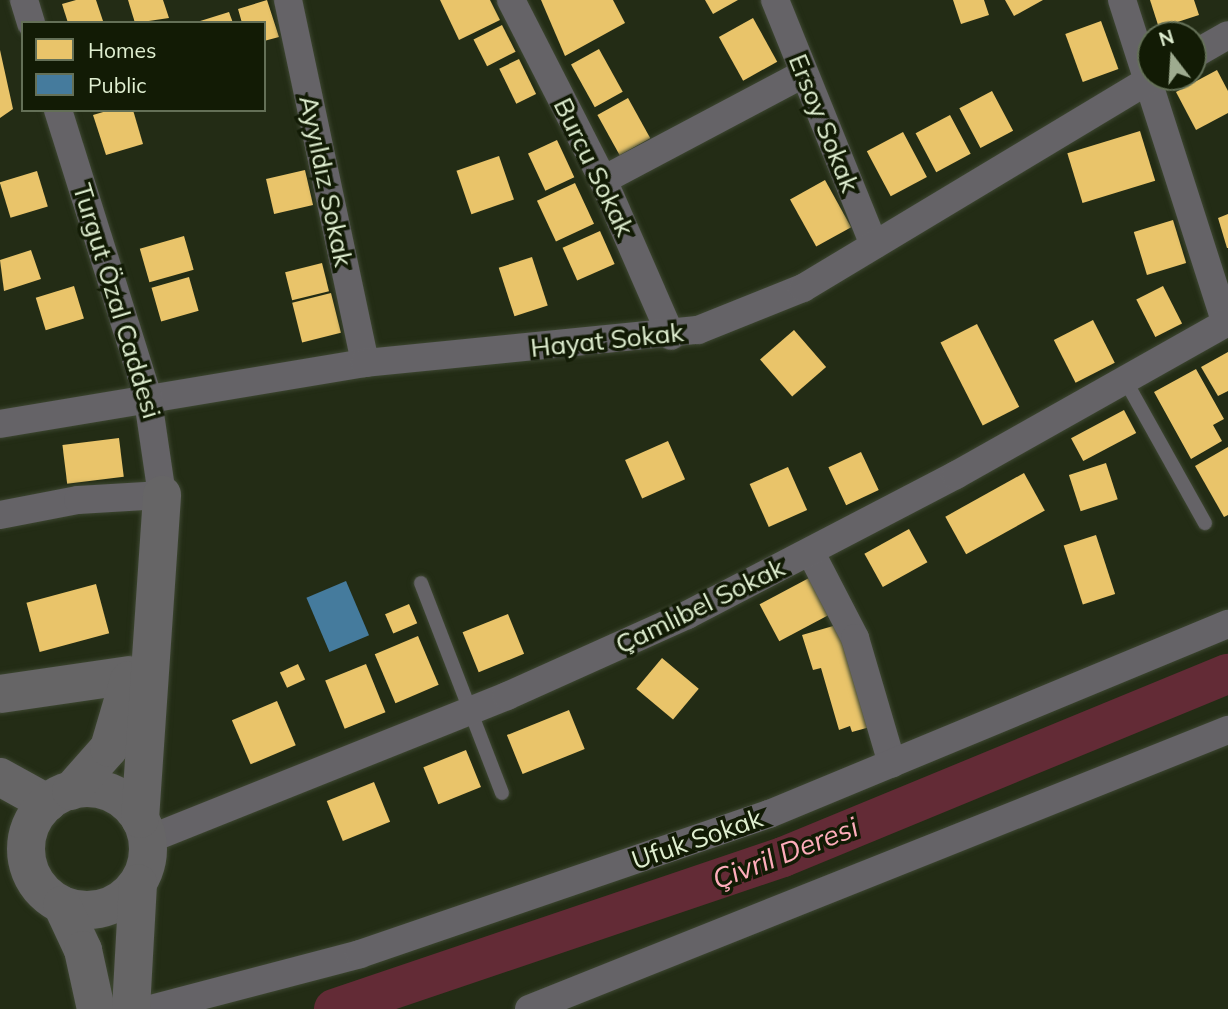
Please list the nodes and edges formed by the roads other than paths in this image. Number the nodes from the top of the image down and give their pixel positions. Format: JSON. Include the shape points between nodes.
{"nodes":[{"id":1,"x":24,"y":0,"type":"edge"},
{"id":2,"x":288,"y":0,"type":"edge"},
{"id":3,"x":511,"y":0,"type":"edge"},
{"id":4,"x":1122,"y":0,"type":"edge"},
{"id":5,"x":784,"y":3,"type":"edge"},
{"id":6,"x":30,"y":21,"type":"edge"},
{"id":7,"x":1228,"y":35,"type":"edge"},
{"id":8,"x":1137,"y":41,"type":"edge"},
{"id":9,"x":1207,"y":47,"type":"edge"},
{"id":10,"x":803,"y":74,"type":"junction"},
{"id":11,"x":1137,"y":87,"type":"edge"},
{"id":12,"x":1155,"y":91,"type":"edge"},
{"id":13,"x":59,"y":112,"type":"edge"},
{"id":14,"x":603,"y":180,"type":"junction"},
{"id":15,"x":874,"y":245,"type":"junction"},
{"id":16,"x":1227,"y":323,"type":"edge"},
{"id":17,"x":671,"y":336,"type":"junction"},
{"id":18,"x":365,"y":363,"type":"junction"},
{"id":19,"x":1125,"y":380,"type":"junction"},
{"id":20,"x":147,"y":394,"type":"junction"},
{"id":21,"x":0,"y":424,"type":"edge"},
{"id":22,"x":162,"y":495,"type":"junction"},
{"id":23,"x":0,"y":515,"type":"edge"},
{"id":24,"x":1205,"y":523,"type":"dead end"},
{"id":25,"x":811,"y":553,"type":"junction"},
{"id":26,"x":421,"y":583,"type":"dead end"},
{"id":27,"x":1228,"y":624,"type":"edge"},
{"id":28,"x":130,"y":675,"type":"junction"},
{"id":29,"x":0,"y":694,"type":"edge"},
{"id":30,"x":469,"y":712,"type":"junction"},
{"id":31,"x":1228,"y":730,"type":"edge"},
{"id":32,"x":892,"y":764,"type":"junction"},
{"id":33,"x":0,"y":777,"type":"edge"},
{"id":34,"x":502,"y":793,"type":"dead end"},
{"id":35,"x":59,"y":797,"type":"junction"},
{"id":36,"x":0,"y":817,"type":"edge"},
{"id":37,"x":143,"y":830,"type":"junction"},
{"id":38,"x":26,"y":846,"type":"junction"},
{"id":39,"x":138,"y":883,"type":"junction"},
{"id":40,"x":62,"y":905,"type":"junction"},
{"id":41,"x":96,"y":1009,"type":"edge"},
{"id":42,"x":131,"y":1009,"type":"edge"},
{"id":43,"x":151,"y":1009,"type":"edge"},
{"id":44,"x":529,"y":1009,"type":"edge"}],
"edges":[{"from":1,"to":6,"type":"street"},
{"from":2,"to":18,"type":"street","name":"Ayyıldız Sokak"},
{"from":3,"to":14,"type":"street","name":"Burcu Sokak"},
{"from":4,"to":8,"type":"street"},
{"from":5,"to":10,"type":"street","name":"Ersoy Sokak"},
{"from":7,"to":9,"type":"street"},
{"from":10,"to":14,"type":"street"},
{"from":10,"to":15,"type":"street","name":"Ersoy Sokak"},
{"from":11,"to":15,"type":"street","name":"Hayat Sokak"},
{"from":12,"to":16,"type":"street"},
{"from":13,"to":20,"type":"street","name":"Turgut Özal Caddesi"},
{"from":14,"to":17,"type":"street","name":"Burcu Sokak"},
{"from":15,"to":17,"type":"street","name":"Hayat Sokak","via":[[767,305]]},
{"from":16,"to":19,"type":"street","name":"Çamlıbel Sokak"},
{"from":17,"to":18,"type":"street","name":"Hayat Sokak"},
{"from":18,"to":20,"type":"street","name":"Hayat Sokak"},
{"from":19,"to":24,"type":"lane"},
{"from":19,"to":25,"type":"street","name":"Çamlıbel Sokak"},
{"from":20,"to":21,"type":"street","name":"Hayat Sokak"},
{"from":20,"to":22,"type":"street","name":"Turgut Özal Caddesi"},
{"from":22,"to":23,"type":"street","via":[[78,500]]},
{"from":22,"to":28,"type":"street","name":"Turgut Özal Caddesi"},
{"from":22,"to":37,"type":"street","name":"Turgut Özal Caddesi"},
{"from":25,"to":30,"type":"street","name":"Çamlıbel Sokak"},
{"from":25,"to":32,"type":"street","via":[[855,638]]},
{"from":26,"to":30,"type":"lane"},
{"from":27,"to":32,"type":"street","name":"Ufuk Sokak"},
{"from":28,"to":29,"type":"street"},
{"from":28,"to":35,"type":"street","name":"Turgut Özal Caddesi","via":[[109,748]]},
{"from":30,"to":34,"type":"lane"},
{"from":30,"to":37,"type":"street","name":"Çamlıbel Sokak"},
{"from":31,"to":44,"type":"street"},
{"from":32,"to":43,"type":"street","name":"Ufuk Sokak","via":[[769,814],[360,954]]},
{"from":33,"to":35,"type":"street"},
{"from":35,"to":37,"type":"street","via":[[115,795]]},
{"from":35,"to":38,"type":"street"},
{"from":36,"to":38,"type":"street"},
{"from":37,"to":39,"type":"street"},
{"from":38,"to":40,"type":"street","via":[[32,876]]},
{"from":39,"to":40,"type":"street","via":[[104,908]]},
{"from":39,"to":42,"type":"street"},
{"from":40,"to":41,"type":"street","via":[[83,950]]}]}
